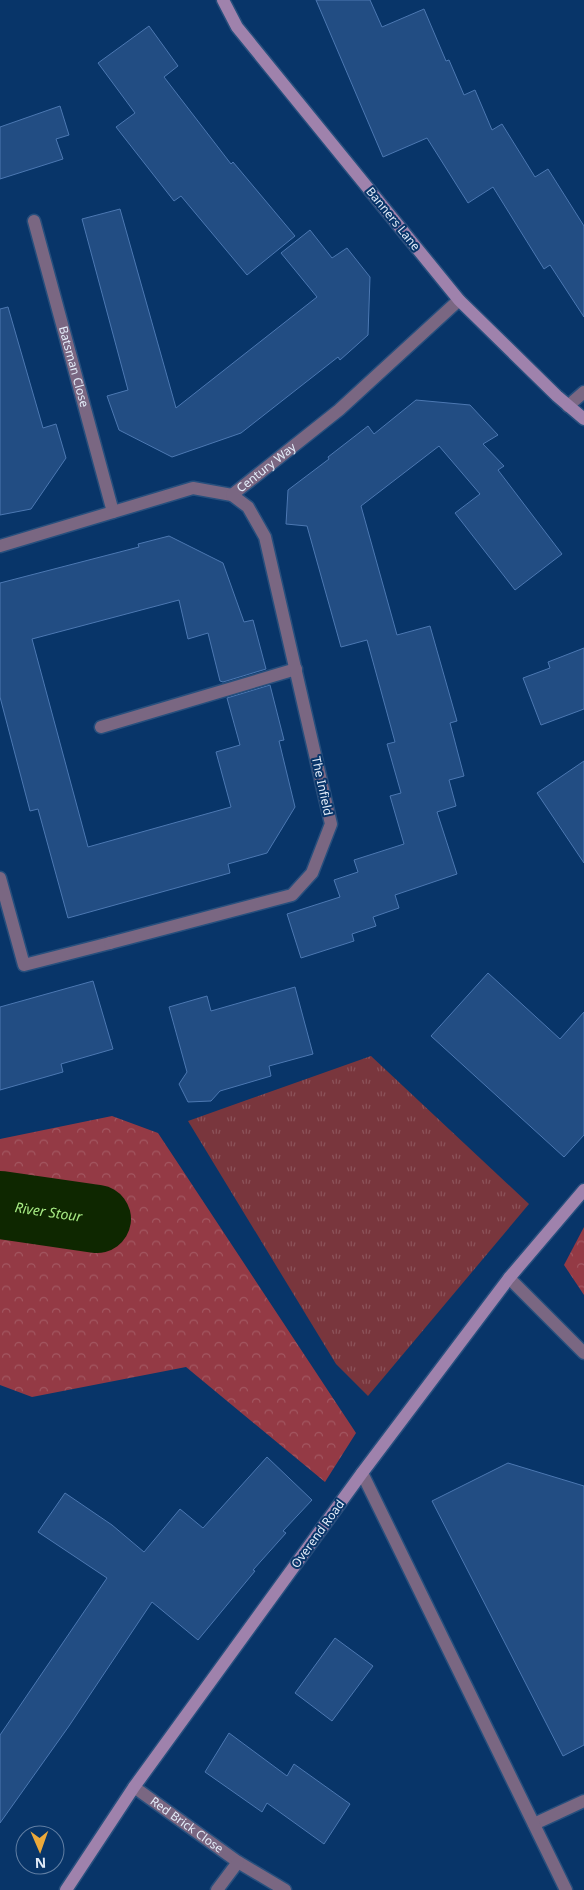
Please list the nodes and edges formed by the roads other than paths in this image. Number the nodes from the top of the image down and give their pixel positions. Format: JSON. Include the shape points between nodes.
{"nodes":[{"id":1,"x":223,"y":0,"type":"edge"},
{"id":2,"x":34,"y":221,"type":"dead end"},
{"id":3,"x":459,"y":300,"type":"junction"},
{"id":4,"x":584,"y":392,"type":"edge"},
{"id":5,"x":568,"y":406,"type":"junction"},
{"id":6,"x":584,"y":419,"type":"edge"},
{"id":7,"x":232,"y":495,"type":"junction"},
{"id":8,"x":114,"y":512,"type":"junction"},
{"id":9,"x":0,"y":546,"type":"edge"},
{"id":10,"x":296,"y":669,"type":"junction"},
{"id":11,"x":102,"y":727,"type":"dead end"},
{"id":12,"x":0,"y":878,"type":"edge"},
{"id":13,"x":584,"y":1190,"type":"edge"},
{"id":14,"x":509,"y":1278,"type":"junction"},
{"id":15,"x":584,"y":1353,"type":"edge"},
{"id":16,"x":362,"y":1474,"type":"junction"},
{"id":17,"x":134,"y":1788,"type":"junction"},
{"id":18,"x":584,"y":1801,"type":"edge"},
{"id":19,"x":534,"y":1824,"type":"junction"},
{"id":20,"x":238,"y":1862,"type":"junction"},
{"id":21,"x":66,"y":1890,"type":"edge"},
{"id":22,"x":217,"y":1890,"type":"edge"},
{"id":23,"x":285,"y":1890,"type":"edge"},
{"id":24,"x":566,"y":1890,"type":"edge"}],
"edges":[{"from":1,"to":3,"type":"street","name":"Banners Lane","via":[[237,27]]},
{"from":2,"to":8,"type":"street","name":"Batsman Close"},
{"from":3,"to":5,"type":"street","name":"Banners Lane"},
{"from":3,"to":7,"type":"street","name":"Century Way","via":[[339,410]]},
{"from":4,"to":5,"type":"street"},
{"from":5,"to":6,"type":"street","name":"Banners Lane"},
{"from":7,"to":8,"type":"street","name":"Century Way","via":[[194,488]]},
{"from":7,"to":10,"type":"street","name":"The Infield","via":[[248,507],[265,537]]},
{"from":8,"to":9,"type":"street","name":"Century Way"},
{"from":10,"to":11,"type":"street"},
{"from":10,"to":12,"type":"street","name":"The Infield","via":[[331,824],[312,872],[292,894],[24,965]]},
{"from":13,"to":14,"type":"street","name":"Overend Road"},
{"from":14,"to":15,"type":"street"},
{"from":14,"to":16,"type":"street","name":"Overend Road"},
{"from":16,"to":17,"type":"street","name":"Overend Road"},
{"from":16,"to":19,"type":"street"},
{"from":17,"to":20,"type":"street","name":"Red Brick Close"},
{"from":17,"to":21,"type":"street","name":"Overend Road"},
{"from":18,"to":19,"type":"street"},
{"from":19,"to":24,"type":"street"},
{"from":20,"to":22,"type":"street"},
{"from":20,"to":23,"type":"street","name":"Red Brick Close"}]}
